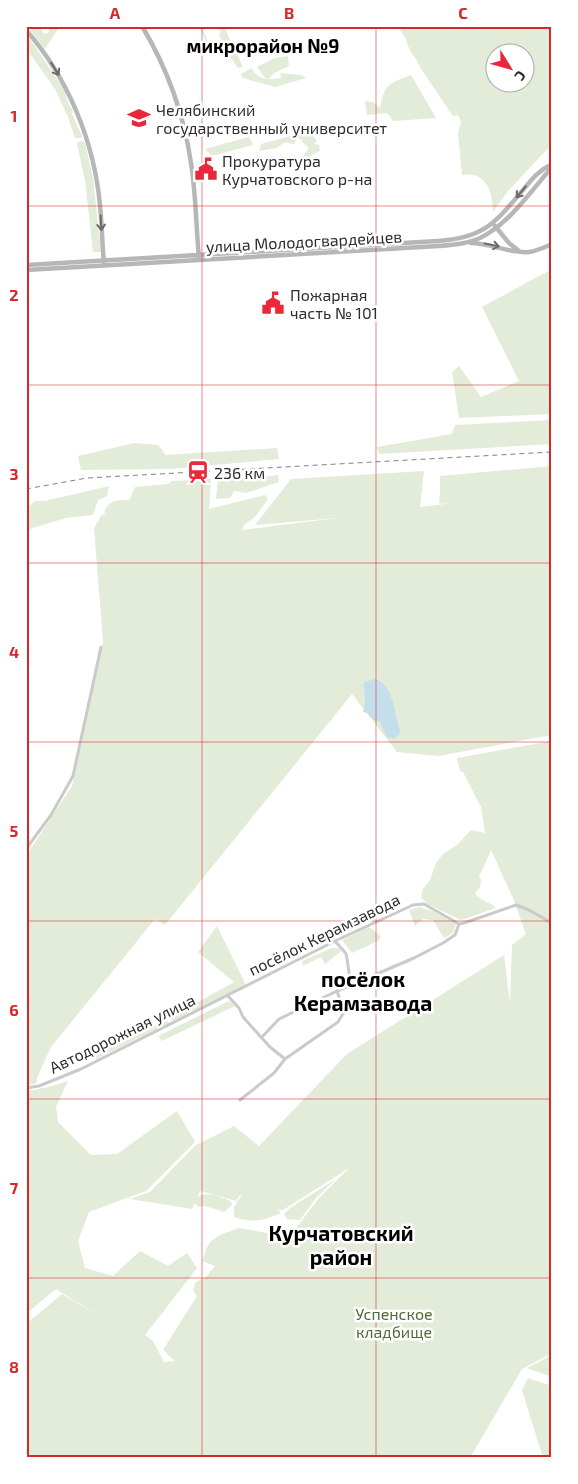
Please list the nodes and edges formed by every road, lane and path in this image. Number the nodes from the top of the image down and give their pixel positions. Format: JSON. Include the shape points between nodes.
{"nodes":[{"id":1,"x":142,"y":26,"type":"edge"},
{"id":2,"x":26,"y":30,"type":"edge"},
{"id":3,"x":552,"y":166,"type":"edge"},
{"id":4,"x":492,"y":223,"type":"junction"},
{"id":5,"x":496,"y":228,"type":"junction"},
{"id":6,"x":463,"y":243,"type":"junction"},
{"id":7,"x":552,"y":244,"type":"edge"},
{"id":8,"x":334,"y":250,"type":"junction"},
{"id":9,"x":520,"y":251,"type":"junction"},
{"id":10,"x":199,"y":258,"type":"junction"},
{"id":11,"x":88,"y":264,"type":"junction"},
{"id":12,"x":104,"y":264,"type":"junction"},
{"id":13,"x":26,"y":266,"type":"edge"},
{"id":14,"x":26,"y":270,"type":"edge"},
{"id":15,"x":101,"y":647,"type":"dead end"},
{"id":16,"x":26,"y":849,"type":"edge"},
{"id":17,"x":552,"y":923,"type":"edge"},
{"id":18,"x":458,"y":924,"type":"junction"},
{"id":19,"x":335,"y":942,"type":"junction"},
{"id":20,"x":351,"y":986,"type":"junction"},
{"id":21,"x":337,"y":992,"type":"junction"},
{"id":22,"x":227,"y":996,"type":"junction"},
{"id":23,"x":262,"y":1037,"type":"junction"},
{"id":24,"x":285,"y":1059,"type":"junction"},
{"id":25,"x":26,"y":1088,"type":"edge"},
{"id":26,"x":240,"y":1100,"type":"dead end"}],
"edges":[{"from":1,"to":10,"type":"main road","via":[[171,87],[186,137],[194,180]]},
{"from":2,"to":12,"type":"main road","one_way":true,"via":[[63,83],[86,137],[97,182]]},
{"from":3,"to":4,"type":"main road","name":"улица Молодогвардейцев","one_way":true,"via":[[540,170]]},
{"from":3,"to":5,"type":"main road","name":"улица Молодогвардейцев"},
{"from":4,"to":5,"type":"main road"},
{"from":4,"to":8,"type":"main road","name":"улица Молодогвардейцев","via":[[479,233],[455,240]]},
{"from":5,"to":6,"type":"main road","name":"улица Молодогвардейцев"},
{"from":5,"to":9,"type":"main road"},
{"from":6,"to":8,"type":"main road","name":"улица Молодогвардейцев"},
{"from":6,"to":9,"type":"main road","one_way":true},
{"from":7,"to":9,"type":"main road","via":[[534,251]]},
{"from":8,"to":10,"type":"main road","name":"улица Молодогвардейцев"},
{"from":10,"to":12,"type":"main road","name":"улица Молодогвардейцев"},
{"from":11,"to":12,"type":"main road","name":"улица Молодогвардейцев"},
{"from":11,"to":13,"type":"main road","name":"улица Молодогвардейцев"},
{"from":11,"to":14,"type":"main road","name":"улица Молодогвардейцев"},
{"from":15,"to":16,"type":"street","via":[[72,776],[51,815]]},
{"from":17,"to":18,"type":"street","via":[[516,906]]},
{"from":18,"to":19,"type":"street","name":"посёлок Керамзавода","via":[[424,904],[417,904]]},
{"from":18,"to":20,"type":"street","via":[[455,935],[443,943]]},
{"from":19,"to":20,"type":"street","via":[[346,953]]},
{"from":19,"to":22,"type":"street","name":"посёлок Керамзавода"},
{"from":20,"to":21,"type":"street"},
{"from":21,"to":23,"type":"street","via":[[279,1019]]},
{"from":21,"to":24,"type":"street","via":[[344,1012],[342,1018]]},
{"from":22,"to":23,"type":"street"},
{"from":22,"to":25,"type":"street","name":"Автодорожная улица","via":[[67,1075]]},
{"from":23,"to":24,"type":"street"},
{"from":24,"to":26,"type":"street","via":[[274,1073]]}]}
